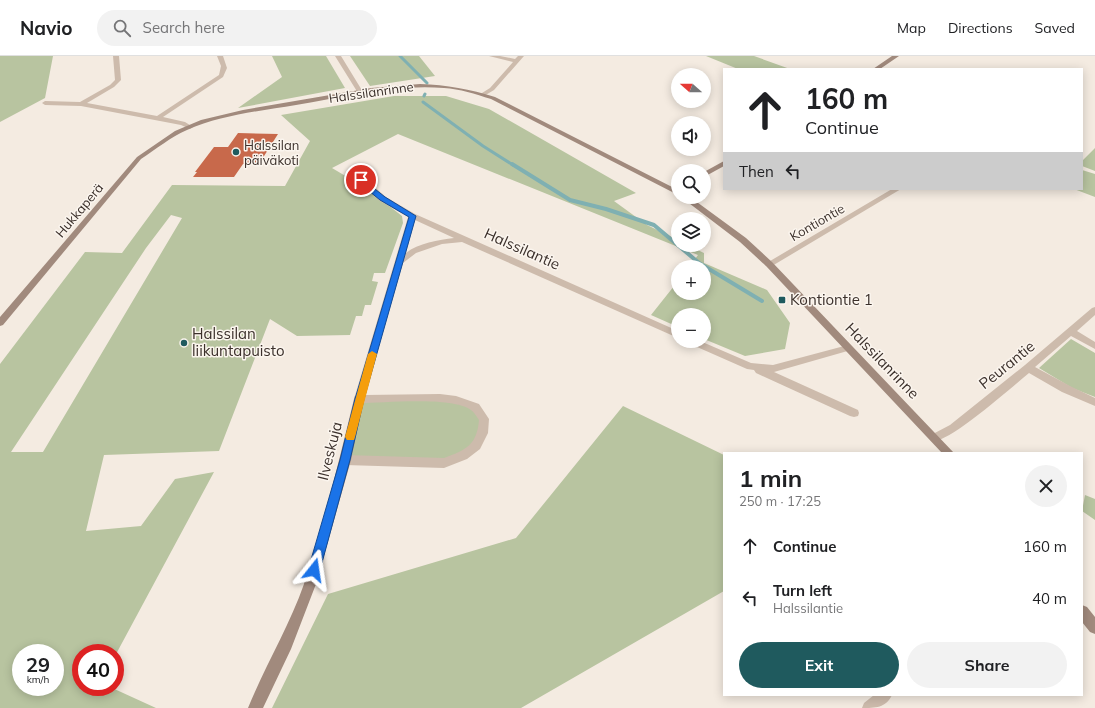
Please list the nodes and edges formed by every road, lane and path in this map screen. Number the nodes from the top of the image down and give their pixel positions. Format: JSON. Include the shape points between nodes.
{"nodes":[{"id":1,"x":116,"y":56,"type":"edge"},
{"id":2,"x":220,"y":56,"type":"edge"},
{"id":3,"x":338,"y":56,"type":"edge"},
{"id":4,"x":492,"y":56,"type":"edge"},
{"id":5,"x":521,"y":56,"type":"edge"},
{"id":6,"x":896,"y":56,"type":"edge"},
{"id":7,"x":516,"y":61,"type":"junction"},
{"id":8,"x":878,"y":68,"type":"edge"},
{"id":9,"x":360,"y":92,"type":"junction"},
{"id":10,"x":484,"y":94,"type":"junction"},
{"id":11,"x":45,"y":102,"type":"dead end"},
{"id":12,"x":81,"y":104,"type":"junction"},
{"id":13,"x":158,"y":118,"type":"junction"},
{"id":14,"x":190,"y":127,"type":"junction"},
{"id":15,"x":723,"y":164,"type":"edge"},
{"id":16,"x":711,"y":171,"type":"edge"},
{"id":17,"x":361,"y":180,"type":"dead end"},
{"id":18,"x":671,"y":188,"type":"edge"},
{"id":19,"x":895,"y":190,"type":"edge"},
{"id":20,"x":695,"y":204,"type":"edge"},
{"id":21,"x":412,"y":216,"type":"junction"},
{"id":22,"x":463,"y":239,"type":"junction"},
{"id":23,"x":399,"y":262,"type":"junction"},
{"id":24,"x":769,"y":264,"type":"junction"},
{"id":25,"x":1095,"y":310,"type":"edge"},
{"id":26,"x":0,"y":323,"type":"edge"},
{"id":27,"x":1070,"y":331,"type":"junction"},
{"id":28,"x":671,"y":332,"type":"edge"},
{"id":29,"x":1095,"y":346,"type":"edge"},
{"id":30,"x":708,"y":348,"type":"edge"},
{"id":31,"x":848,"y":348,"type":"junction"},
{"id":32,"x":750,"y":366,"type":"junction"},
{"id":33,"x":1028,"y":368,"type":"junction"},
{"id":34,"x":359,"y":399,"type":"junction"},
{"id":35,"x":1095,"y":402,"type":"edge"},
{"id":36,"x":854,"y":413,"type":"dead end"},
{"id":37,"x":935,"y":438,"type":"junction"},
{"id":38,"x":948,"y":452,"type":"edge"},
{"id":39,"x":345,"y":460,"type":"junction"},
{"id":40,"x":1083,"y":613,"type":"edge"},
{"id":41,"x":1095,"y":627,"type":"edge"},
{"id":42,"x":884,"y":696,"type":"edge"},
{"id":43,"x":255,"y":708,"type":"edge"},
{"id":44,"x":869,"y":708,"type":"edge"}],
"edges":[{"from":1,"to":12,"type":"street","via":[[118,80]]},
{"from":2,"to":13,"type":"street","via":[[225,66],[221,76]]},
{"from":3,"to":9,"type":"street"},
{"from":4,"to":7,"type":"street"},
{"from":5,"to":7,"type":"street"},
{"from":6,"to":8,"type":"street"},
{"from":7,"to":10,"type":"street","via":[[492,89]]},
{"from":9,"to":10,"type":"street","name":"Halssilanrinne","via":[[404,85],[429,85],[468,89]]},
{"from":9,"to":14,"type":"street","name":"Halssilanrinne","via":[[235,114]]},
{"from":10,"to":18,"type":"street","name":"Halssilanrinne"},
{"from":11,"to":12,"type":"street"},
{"from":12,"to":13,"type":"street"},
{"from":13,"to":14,"type":"street"},
{"from":14,"to":26,"type":"street","name":"Hukkaperä","via":[[160,142],[139,158]]},
{"from":15,"to":16,"type":"street"},
{"from":17,"to":21,"type":"street","name":"Halssilantie","via":[[383,199]]},
{"from":19,"to":24,"type":"street","name":"Kontiontie"},
{"from":20,"to":24,"type":"street","name":"Halssilanrinne","via":[[743,240]]},
{"from":21,"to":22,"type":"street","name":"Halssilantie"},
{"from":21,"to":23,"type":"street","name":"Ilveskuja"},
{"from":22,"to":23,"type":"street","via":[[440,242],[413,250]]},
{"from":22,"to":28,"type":"street","name":"Halssilantie"},
{"from":23,"to":34,"type":"street","name":"Ilveskuja"},
{"from":24,"to":31,"type":"street","name":"Halssilanrinne"},
{"from":25,"to":27,"type":"street","name":"Peurantie"},
{"from":27,"to":29,"type":"street"},
{"from":27,"to":33,"type":"street","name":"Peurantie"},
{"from":30,"to":32,"type":"street"},
{"from":31,"to":32,"type":"street","via":[[773,369]]},
{"from":31,"to":37,"type":"street","name":"Halssilanrinne"},
{"from":32,"to":36,"type":"street"},
{"from":33,"to":35,"type":"street"},
{"from":33,"to":37,"type":"street","name":"Peurantie","via":[[954,428]]},
{"from":34,"to":39,"type":"street","name":"Ilveskuja"},
{"from":34,"to":39,"type":"street","via":[[456,400],[475,407],[484,419],[483,433],[476,446],[462,456],[444,463]]},
{"from":37,"to":38,"type":"street","name":"Halssilanrinne"},
{"from":39,"to":43,"type":"street","name":"Ilveskuja","via":[[310,584],[286,644]]},
{"from":40,"to":41,"type":"street"},
{"from":42,"to":44,"type":"street"}]}
